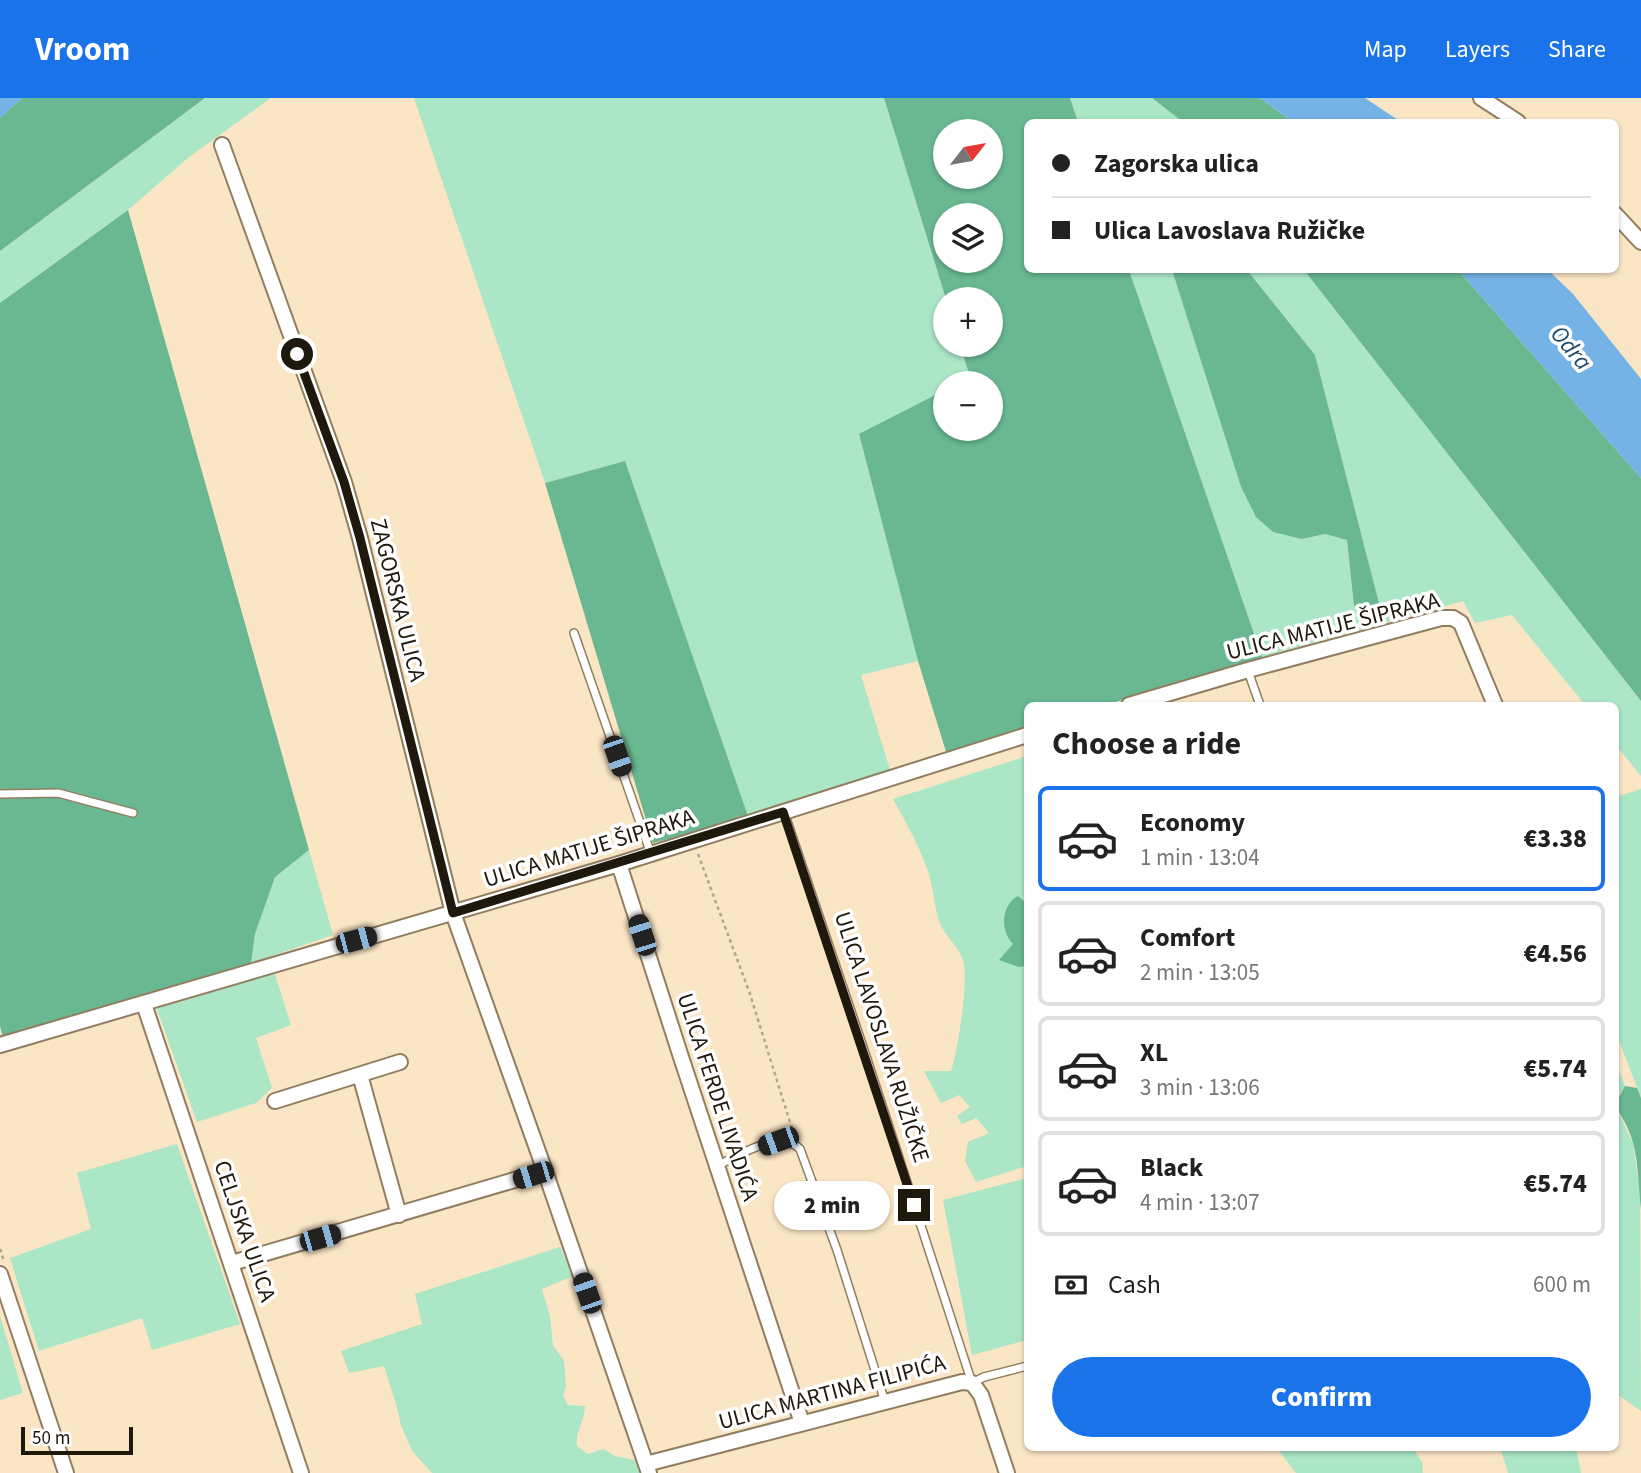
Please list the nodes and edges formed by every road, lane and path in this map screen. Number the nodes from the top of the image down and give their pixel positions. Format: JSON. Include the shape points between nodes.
{"nodes":[{"id":1,"x":1482,"y":98,"type":"edge"},
{"id":2,"x":1514,"y":119,"type":"edge"},
{"id":3,"x":222,"y":145,"type":"dead end"},
{"id":4,"x":1619,"y":218,"type":"edge"},
{"id":5,"x":1641,"y":242,"type":"edge"},
{"id":6,"x":574,"y":633,"type":"dead end"},
{"id":7,"x":1248,"y":670,"type":"junction"},
{"id":8,"x":1139,"y":702,"type":"edge"},
{"id":9,"x":1259,"y":702,"type":"edge"},
{"id":10,"x":1494,"y":702,"type":"edge"},
{"id":11,"x":1024,"y":736,"type":"edge"},
{"id":12,"x":0,"y":794,"type":"edge"},
{"id":13,"x":783,"y":812,"type":"junction"},
{"id":14,"x":132,"y":813,"type":"dead end"},
{"id":15,"x":693,"y":841,"type":"junction"},
{"id":16,"x":651,"y":854,"type":"junction"},
{"id":17,"x":619,"y":864,"type":"junction"},
{"id":18,"x":453,"y":913,"type":"junction"},
{"id":19,"x":144,"y":1004,"type":"junction"},
{"id":20,"x":0,"y":1045,"type":"edge"},
{"id":21,"x":400,"y":1062,"type":"dead end"},
{"id":22,"x":360,"y":1075,"type":"junction"},
{"id":23,"x":275,"y":1101,"type":"dead end"},
{"id":24,"x":793,"y":1142,"type":"junction"},
{"id":25,"x":717,"y":1166,"type":"junction"},
{"id":26,"x":545,"y":1171,"type":"junction"},
{"id":27,"x":399,"y":1215,"type":"junction"},
{"id":28,"x":232,"y":1263,"type":"junction"},
{"id":29,"x":0,"y":1274,"type":"edge"},
{"id":30,"x":1024,"y":1367,"type":"edge"},
{"id":31,"x":972,"y":1383,"type":"junction"},
{"id":32,"x":885,"y":1402,"type":"junction"},
{"id":33,"x":802,"y":1423,"type":"junction"},
{"id":34,"x":648,"y":1469,"type":"edge"},
{"id":35,"x":66,"y":1473,"type":"edge"},
{"id":36,"x":301,"y":1473,"type":"edge"},
{"id":37,"x":1007,"y":1473,"type":"edge"}],
"edges":[{"from":1,"to":2,"type":"street"},
{"from":3,"to":18,"type":"street","name":"ZAGORSKA ULICA","via":[[344,482]]},
{"from":4,"to":5,"type":"street"},
{"from":6,"to":16,"type":"lane"},
{"from":7,"to":8,"type":"street","name":"ULICA MATIJE ŠIPRAKA"},
{"from":7,"to":9,"type":"lane"},
{"from":7,"to":10,"type":"street","name":"ULICA MATIJE ŠIPRAKA","via":[[1453,618],[1461,623]]},
{"from":11,"to":13,"type":"street","name":"ULICA MATIJE ŠIPRAKA"},
{"from":12,"to":14,"type":"lane","via":[[58,793]]},
{"from":13,"to":15,"type":"street","name":"ULICA MATIJE ŠIPRAKA"},
{"from":13,"to":31,"type":"lane","name":"ULICA LAVOSLAVA RUŽIČKE"},
{"from":15,"to":16,"type":"street","name":"ULICA MATIJE ŠIPRAKA"},
{"from":15,"to":24,"type":"path","via":[[750,994],[792,1122]]},
{"from":16,"to":17,"type":"street","name":"ULICA MATIJE ŠIPRAKA"},
{"from":17,"to":18,"type":"street","name":"ULICA MATIJE ŠIPRAKA"},
{"from":17,"to":25,"type":"street","name":"ULICA FERDE LIVADIĆA"},
{"from":18,"to":19,"type":"street","name":"ULICA MATIJE ŠIPRAKA"},
{"from":18,"to":26,"type":"street","name":"ZAGORSKA ULICA"},
{"from":19,"to":20,"type":"street","name":"ULICA MATIJE ŠIPRAKA"},
{"from":19,"to":28,"type":"street","name":"CELJSKA ULICA"},
{"from":21,"to":22,"type":"street"},
{"from":22,"to":23,"type":"street"},
{"from":22,"to":27,"type":"street"},
{"from":24,"to":25,"type":"lane","via":[[778,1141]]},
{"from":24,"to":32,"type":"lane","via":[[802,1153]]},
{"from":25,"to":33,"type":"street","name":"ULICA FERDE LIVADIĆA"},
{"from":26,"to":27,"type":"street"},
{"from":26,"to":34,"type":"street","name":"ZAGORSKA ULICA"},
{"from":27,"to":28,"type":"street"},
{"from":28,"to":36,"type":"street","name":"CELJSKA ULICA"},
{"from":29,"to":35,"type":"street"},
{"from":30,"to":31,"type":"lane","name":"ULICA MARTINA FILIPIĆA"},
{"from":31,"to":32,"type":"street","name":"ULICA MARTINA FILIPIĆA","via":[[954,1382]]},
{"from":31,"to":37,"type":"street","name":"ULICA LAVOSLAVA RUŽIČKE","via":[[981,1395]]},
{"from":32,"to":33,"type":"street","name":"ULICA MARTINA FILIPIĆA"},
{"from":33,"to":34,"type":"street","name":"ULICA MARTINA FILIPIĆA"}]}
